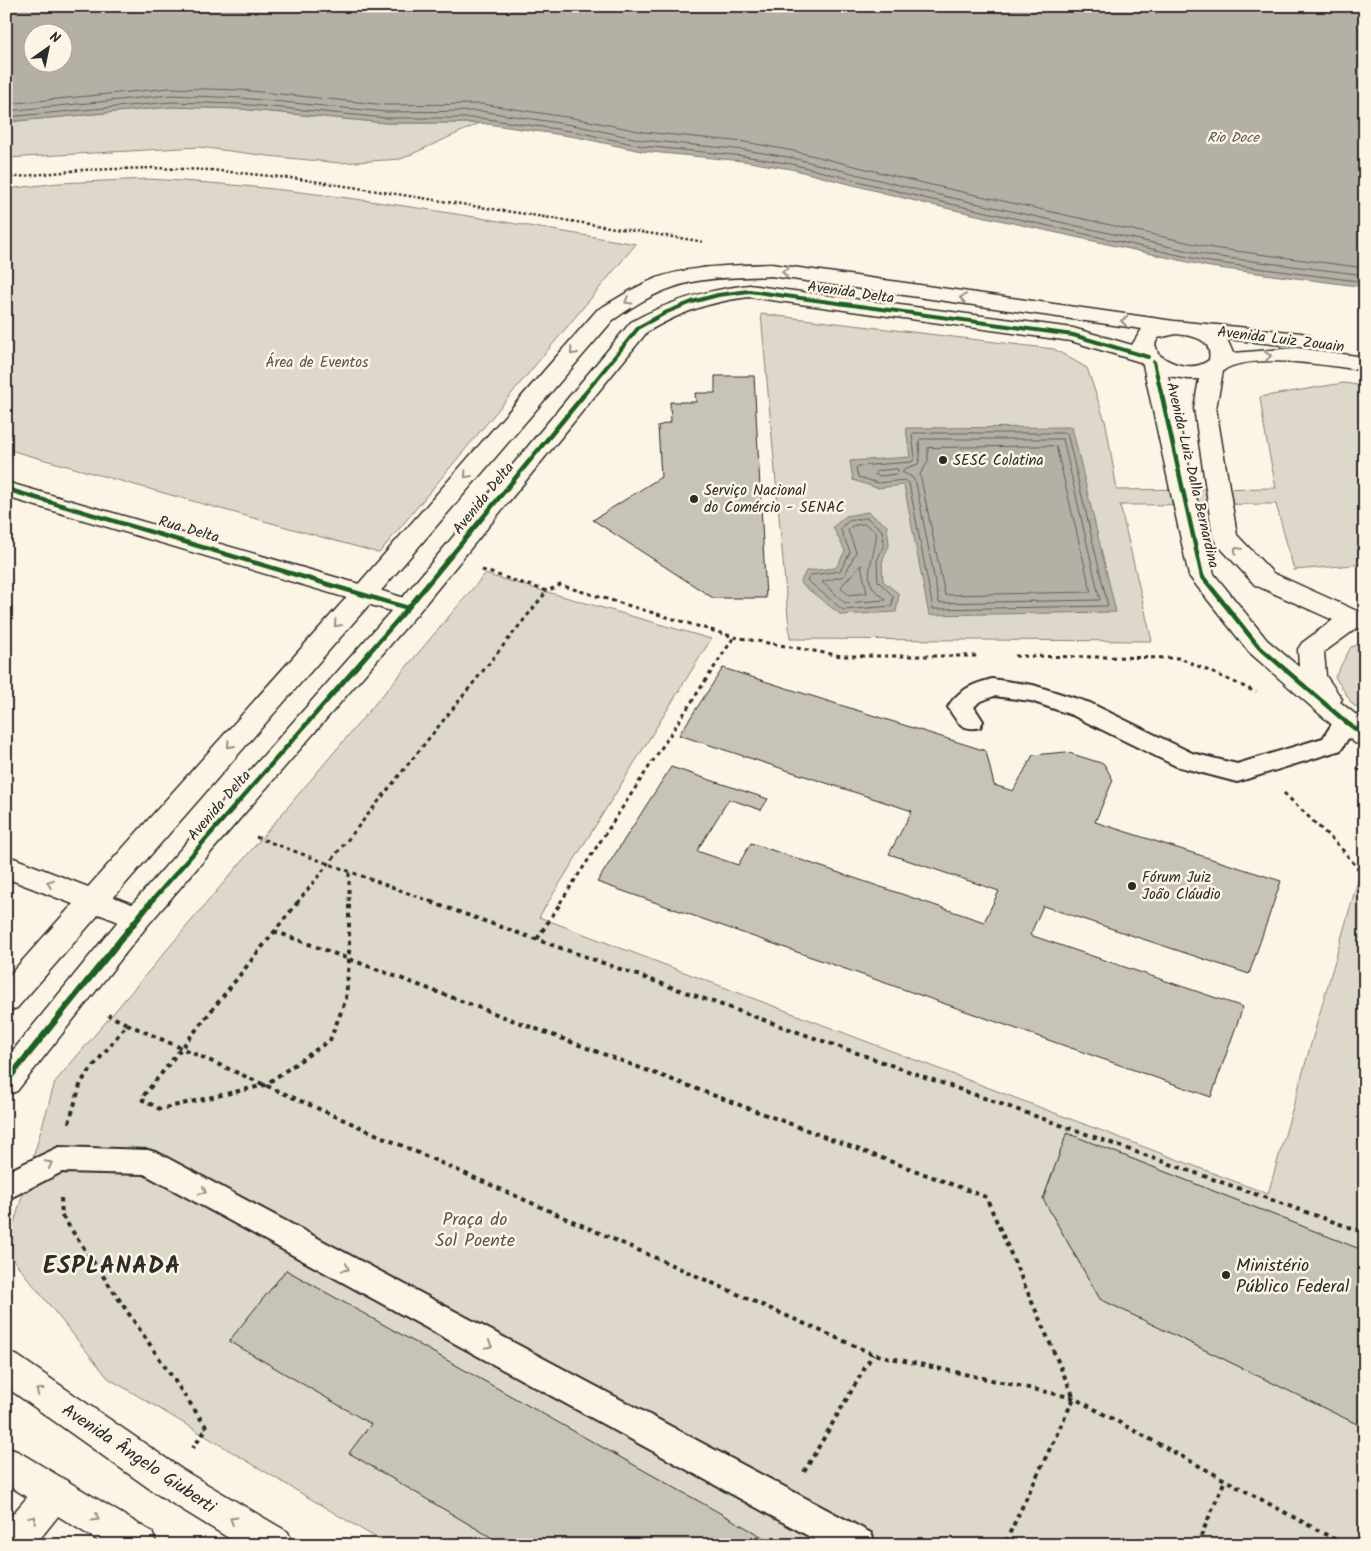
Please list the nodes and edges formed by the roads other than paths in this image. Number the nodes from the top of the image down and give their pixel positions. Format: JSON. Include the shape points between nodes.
{"nodes":[{"id":1,"x":1172,"y":328,"type":"junction"},
{"id":2,"x":1198,"y":330,"type":"junction"},
{"id":3,"x":1365,"y":350,"type":"edge"},
{"id":4,"x":1151,"y":360,"type":"junction"},
{"id":5,"x":1365,"y":364,"type":"edge"},
{"id":6,"x":1216,"y":365,"type":"junction"},
{"id":7,"x":6,"y":489,"type":"edge"},
{"id":8,"x":364,"y":594,"type":"junction"},
{"id":9,"x":408,"y":608,"type":"junction"},
{"id":10,"x":1360,"y":614,"type":"edge"},
{"id":11,"x":972,"y":721,"type":"dead end"},
{"id":12,"x":1356,"y":729,"type":"edge"},
{"id":13,"x":6,"y":866,"type":"edge"},
{"id":14,"x":93,"y":899,"type":"junction"},
{"id":15,"x":137,"y":918,"type":"junction"},
{"id":16,"x":6,"y":1000,"type":"edge"},
{"id":17,"x":6,"y":1082,"type":"edge"},
{"id":18,"x":6,"y":1188,"type":"edge"},
{"id":19,"x":6,"y":1367,"type":"edge"},
{"id":20,"x":6,"y":1464,"type":"edge"},
{"id":21,"x":54,"y":1493,"type":"junction"},
{"id":22,"x":11,"y":1545,"type":"edge"},
{"id":23,"x":139,"y":1545,"type":"edge"},
{"id":24,"x":275,"y":1545,"type":"edge"},
{"id":25,"x":859,"y":1545,"type":"edge"}],
"edges":[{"from":1,"to":2,"type":"street","name":"Avenida Delta"},
{"from":1,"to":4,"type":"street","name":"Avenida Luiz Dalla Bernardina","via":[[1159,329],[1146,337],[1144,350]]},
{"from":1,"to":8,"type":"street","name":"Avenida Delta","one_way":true,"via":[[771,270],[677,279],[636,296],[605,315]]},
{"from":2,"to":3,"type":"street","name":"Avenida Luiz Zouain"},
{"from":2,"to":6,"type":"street","name":"Avenida Luiz Dalla Bernardina","via":[[1223,348],[1223,356]]},
{"from":4,"to":6,"type":"street","name":"Avenida Delta","via":[[1167,369],[1183,372],[1199,372]]},
{"from":4,"to":9,"type":"street","name":"Avenida Delta","via":[[1073,335],[749,291],[690,301],[639,327]]},
{"from":4,"to":12,"type":"street","name":"Avenida Luiz Dalla Bernardina","via":[[1202,576],[1258,646]]},
{"from":6,"to":5,"type":"street","name":"Avenida Luiz Zouain","one_way":true,"via":[[1274,355],[1319,356]]},
{"from":10,"to":6,"type":"street","name":"Avenida Luiz Dalla Bernardina","one_way":true,"via":[[1333,601],[1264,579],[1225,536],[1205,408]]},
{"from":7,"to":8,"type":"street","name":"Rua Delta"},
{"from":8,"to":9,"type":"street","name":"Rua Delta"},
{"from":8,"to":14,"type":"street","name":"Avenida Delta","one_way":true},
{"from":9,"to":15,"type":"street","name":"Avenida Delta"},
{"from":10,"to":12,"type":"street","via":[[1311,649],[1313,678]]},
{"from":11,"to":12,"type":"lane","via":[[960,707],[970,696],[992,687],[1033,693],[1081,709],[1185,760],[1237,773],[1332,744]]},
{"from":14,"to":13,"type":"street","one_way":true},
{"from":14,"to":15,"type":"street"},
{"from":14,"to":16,"type":"street","name":"Avenida Delta"},
{"from":15,"to":17,"type":"street","name":"Avenida Delta"},
{"from":18,"to":25,"type":"lane","one_way":true,"via":[[59,1159],[148,1162]]},
{"from":24,"to":19,"type":"street","name":"Avenida Ângelo Giuberti","one_way":true,"via":[[170,1482]]},
{"from":20,"to":21,"type":"street"},
{"from":22,"to":21,"type":"street","one_way":true},
{"from":21,"to":23,"type":"street","one_way":true}]}
